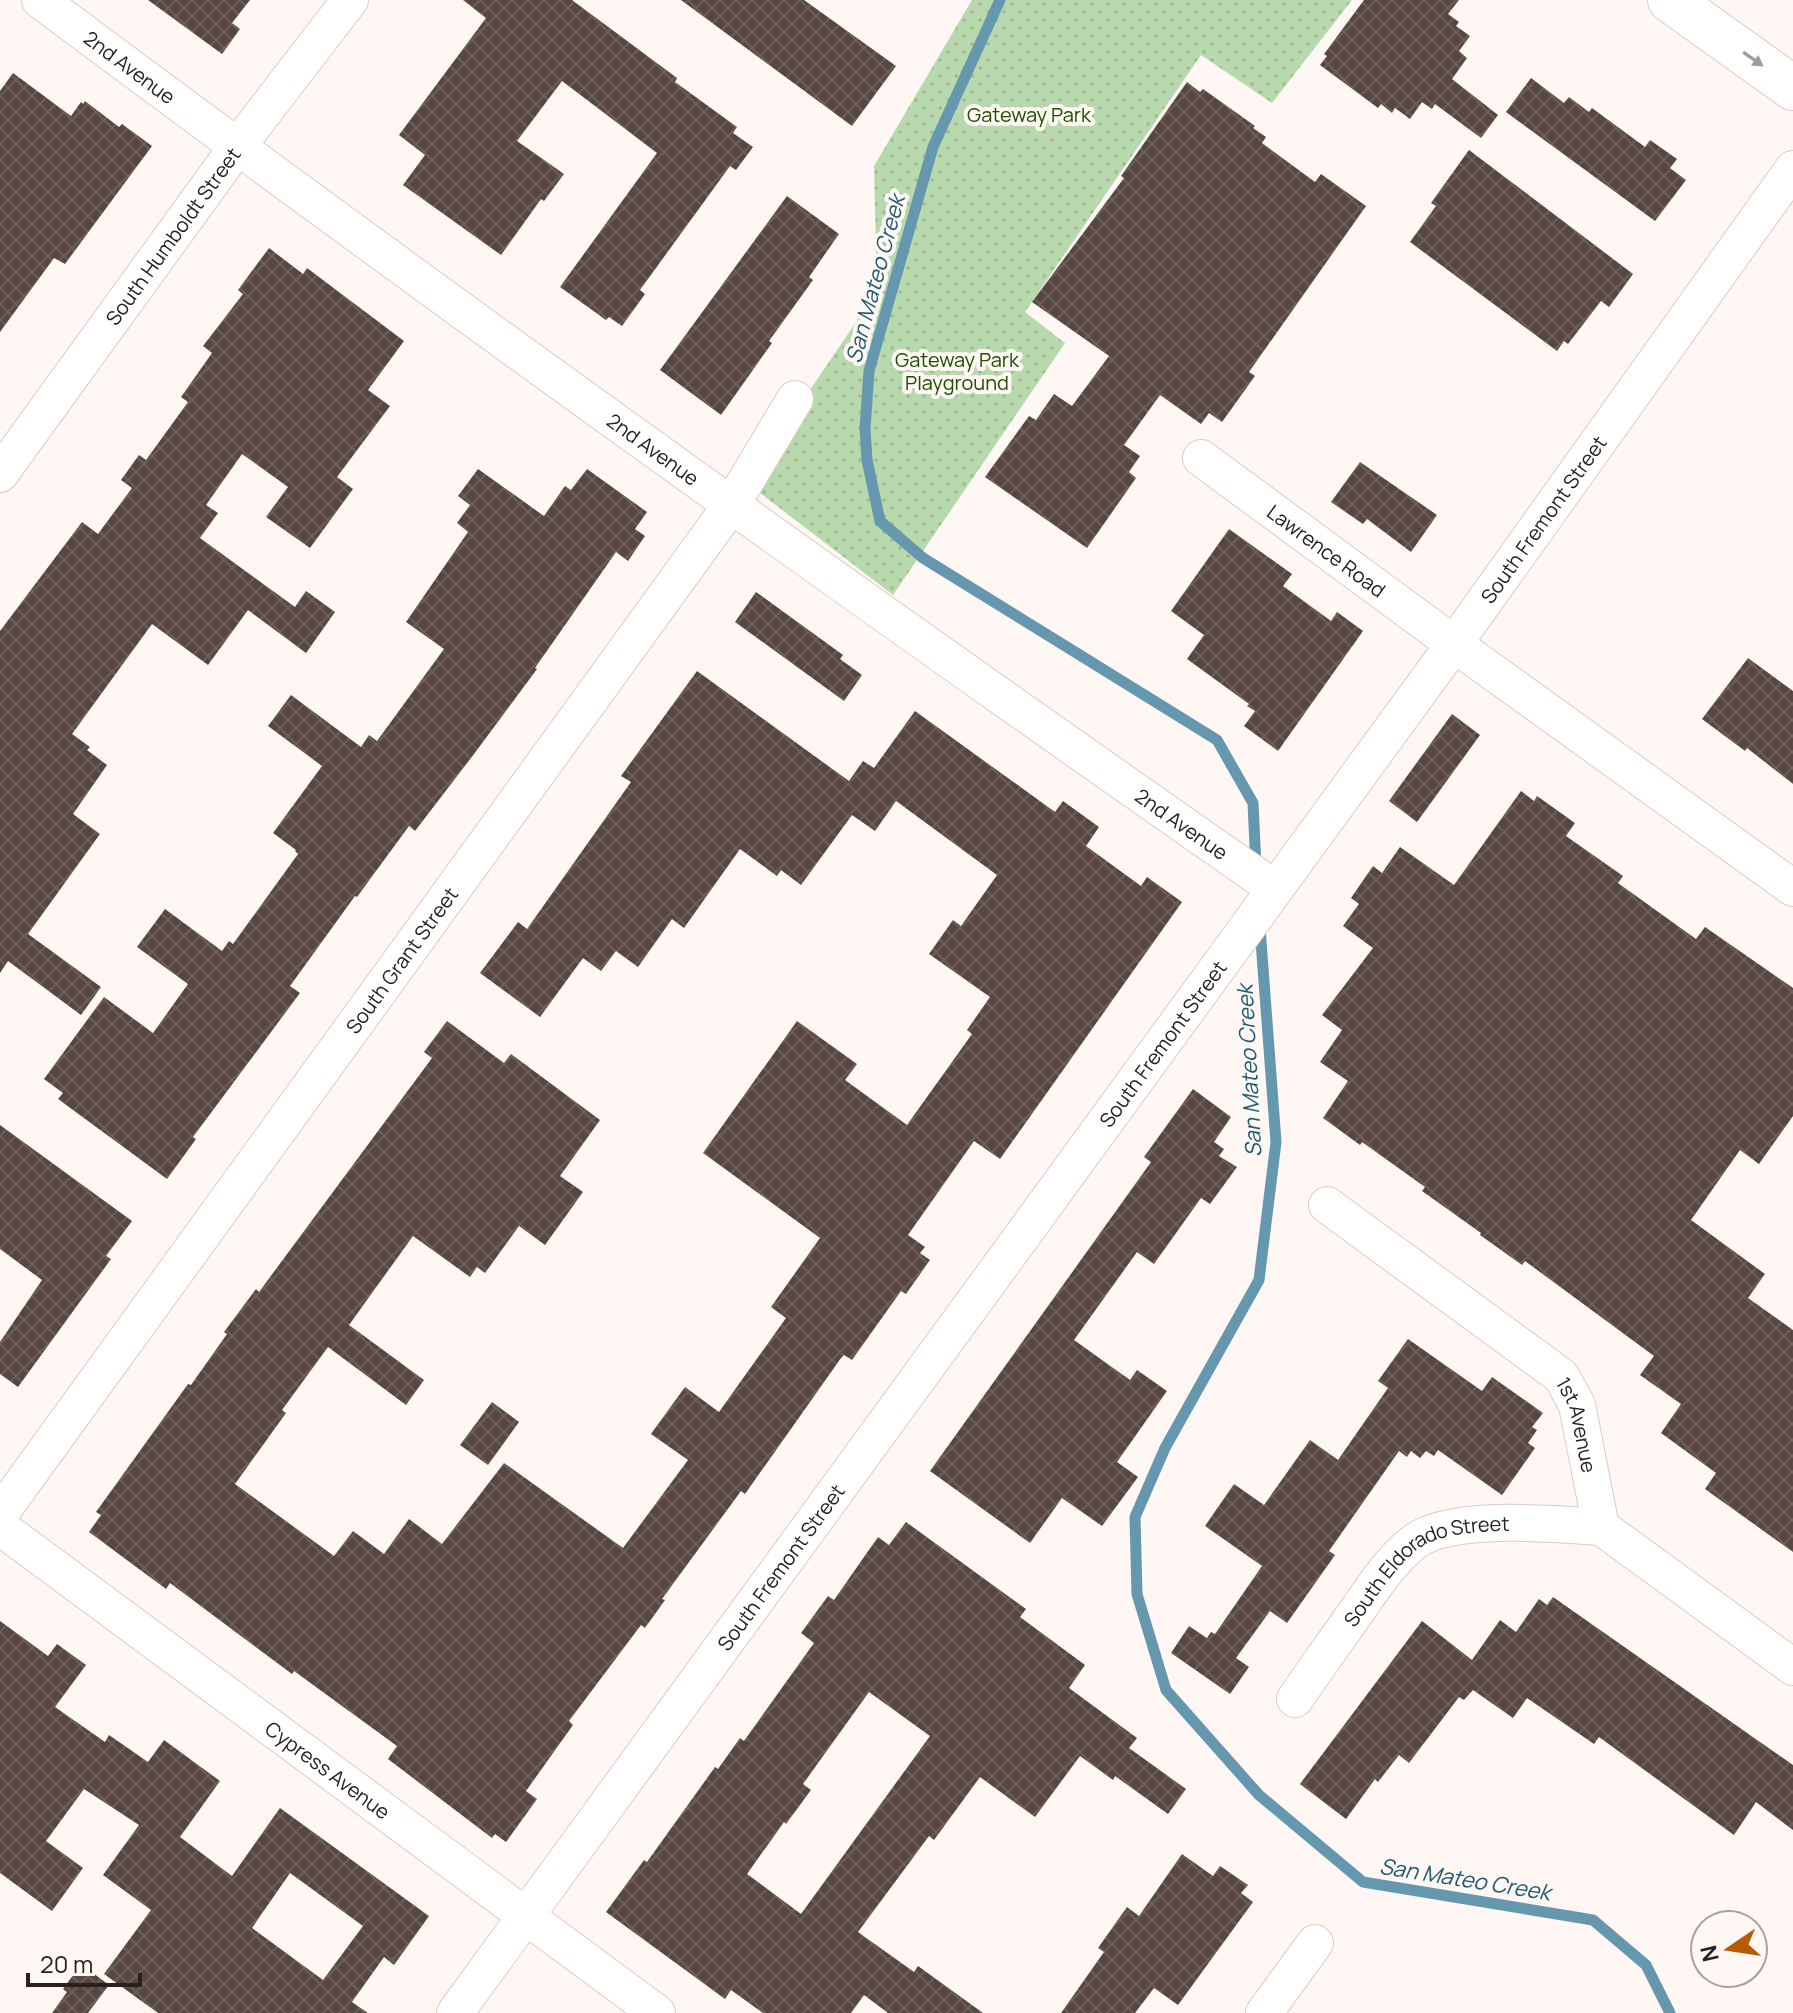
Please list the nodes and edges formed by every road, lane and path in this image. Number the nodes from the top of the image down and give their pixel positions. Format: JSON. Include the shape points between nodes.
{"nodes":[{"id":1,"x":40,"y":0,"type":"edge"},
{"id":2,"x":350,"y":0,"type":"edge"},
{"id":3,"x":1670,"y":0,"type":"edge"},
{"id":4,"x":1793,"y":88,"type":"edge"},
{"id":5,"x":237,"y":147,"type":"junction"},
{"id":6,"x":1793,"y":169,"type":"edge"},
{"id":7,"x":795,"y":399,"type":"dead end"},
{"id":8,"x":1201,"y":458,"type":"dead end"},
{"id":9,"x":0,"y":474,"type":"edge"},
{"id":10,"x":732,"y":504,"type":"junction"},
{"id":11,"x":1454,"y":644,"type":"junction"},
{"id":12,"x":1274,"y":888,"type":"junction"},
{"id":13,"x":1793,"y":888,"type":"edge"},
{"id":14,"x":1327,"y":1205,"type":"dead end"},
{"id":15,"x":0,"y":1514,"type":"edge"},
{"id":16,"x":0,"y":1527,"type":"edge"},
{"id":17,"x":1601,"y":1527,"type":"junction"},
{"id":18,"x":1793,"y":1667,"type":"edge"},
{"id":19,"x":1295,"y":1699,"type":"dead end"},
{"id":20,"x":527,"y":1916,"type":"junction"},
{"id":21,"x":1315,"y":1943,"type":"dead end"},
{"id":22,"x":455,"y":2013,"type":"edge"},
{"id":23,"x":657,"y":2013,"type":"edge"},
{"id":24,"x":1264,"y":2013,"type":"edge"}],
"edges":[{"from":1,"to":5,"type":"street","name":"2nd Avenue"},
{"from":2,"to":5,"type":"street","name":"South Humboldt Street"},
{"from":3,"to":4,"type":"main road","one_way":true},
{"from":5,"to":9,"type":"street","name":"South Humboldt Street"},
{"from":5,"to":10,"type":"street","name":"2nd Avenue"},
{"from":6,"to":11,"type":"street","name":"South Fremont Street"},
{"from":7,"to":10,"type":"street","name":"South Grant Street"},
{"from":8,"to":11,"type":"street","name":"Lawrence Road"},
{"from":10,"to":12,"type":"street","name":"2nd Avenue"},
{"from":10,"to":15,"type":"street","name":"South Grant Street"},
{"from":11,"to":12,"type":"street","name":"South Fremont Street"},
{"from":11,"to":13,"type":"street"},
{"from":12,"to":20,"type":"street","name":"South Fremont Street"},
{"from":14,"to":17,"type":"street","name":"1st Avenue","via":[[1561,1376],[1577,1405]]},
{"from":16,"to":20,"type":"street","name":"Cypress Avenue"},
{"from":17,"to":18,"type":"street"},
{"from":17,"to":19,"type":"street","name":"South Eldorado Street","via":[[1475,1525],[1415,1541],[1380,1578]]},
{"from":20,"to":22,"type":"street","name":"South Fremont Street"},
{"from":20,"to":23,"type":"street","name":"Cypress Avenue"},
{"from":21,"to":24,"type":"street"}]}
